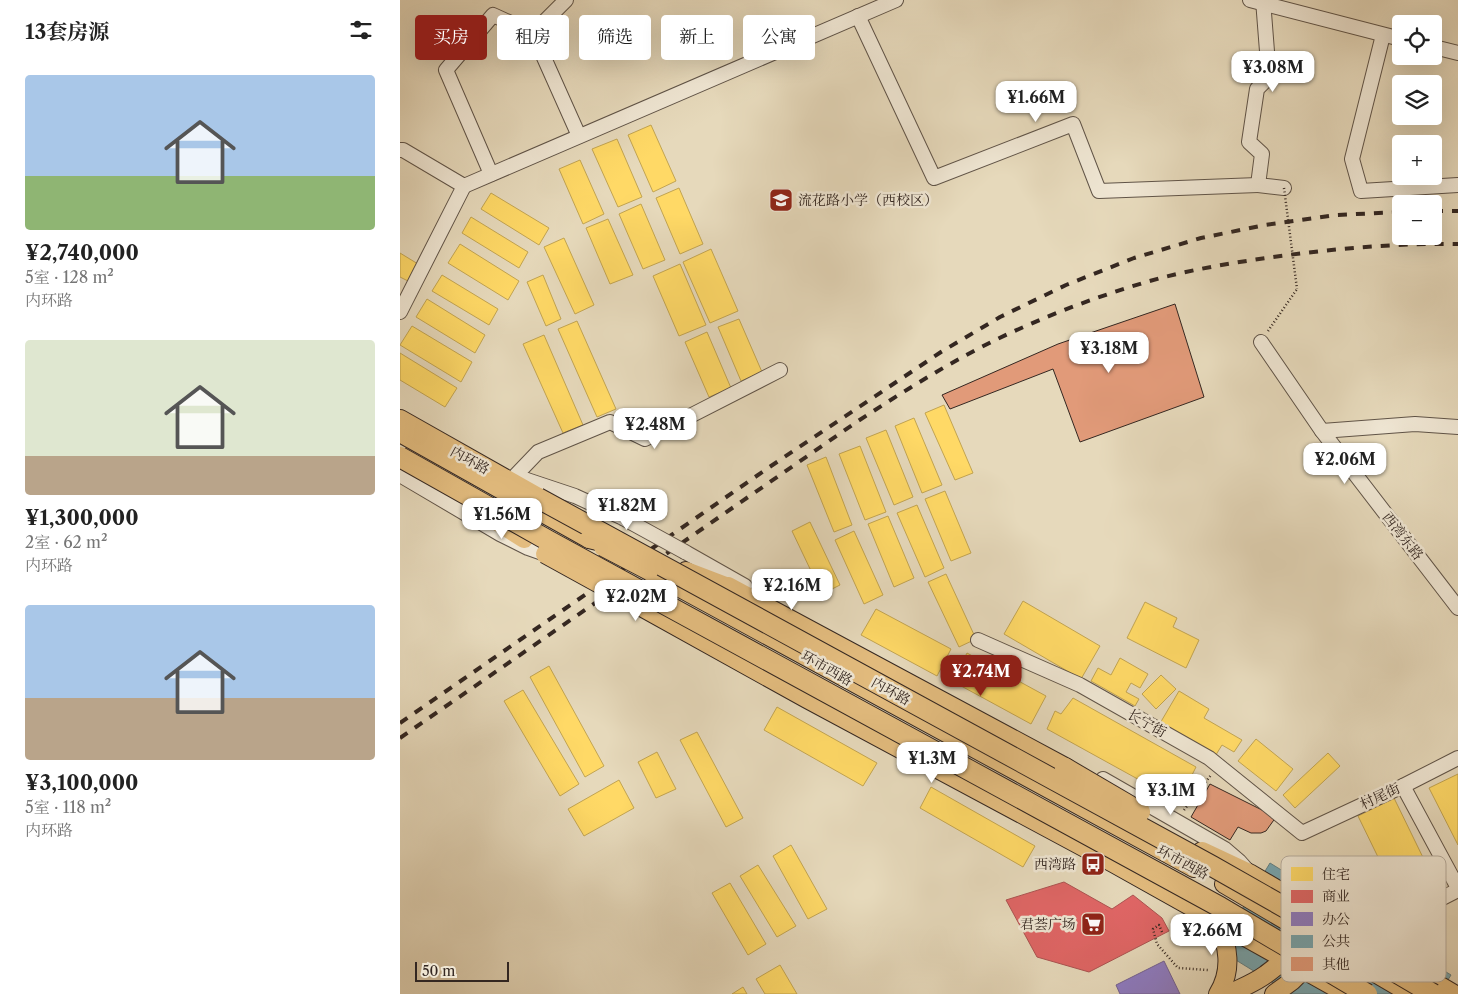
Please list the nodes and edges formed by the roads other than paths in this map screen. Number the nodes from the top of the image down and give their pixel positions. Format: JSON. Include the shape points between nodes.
{"nodes":[{"id":1,"x":566,"y":0,"type":"edge"},
{"id":2,"x":896,"y":0,"type":"edge"},
{"id":3,"x":1259,"y":1,"type":"edge"},
{"id":4,"x":551,"y":15,"type":"edge"},
{"id":5,"x":858,"y":16,"type":"junction"},
{"id":6,"x":497,"y":17,"type":"edge"},
{"id":7,"x":1384,"y":35,"type":"junction"},
{"id":8,"x":1392,"y":37,"type":"edge"},
{"id":9,"x":1442,"y":49,"type":"edge"},
{"id":10,"x":1458,"y":53,"type":"edge"},
{"id":11,"x":545,"y":60,"type":"edge"},
{"id":12,"x":579,"y":136,"type":"junction"},
{"id":13,"x":400,"y":150,"type":"edge"},
{"id":14,"x":491,"y":174,"type":"junction"},
{"id":15,"x":1258,"y":185,"type":"junction"},
{"id":16,"x":1458,"y":185,"type":"edge"},
{"id":17,"x":464,"y":186,"type":"junction"},
{"id":18,"x":1284,"y":188,"type":"road end"},
{"id":19,"x":400,"y":312,"type":"edge"},
{"id":20,"x":1261,"y":342,"type":"road end"},
{"id":21,"x":780,"y":370,"type":"dead end"},
{"id":22,"x":400,"y":410,"type":"edge"},
{"id":23,"x":400,"y":420,"type":"edge"},
{"id":24,"x":1458,"y":427,"type":"edge"},
{"id":25,"x":1322,"y":431,"type":"junction"},
{"id":26,"x":400,"y":433,"type":"edge"},
{"id":27,"x":400,"y":447,"type":"edge"},
{"id":28,"x":400,"y":457,"type":"edge"},
{"id":29,"x":400,"y":465,"type":"edge"},
{"id":30,"x":400,"y":476,"type":"edge"},
{"id":31,"x":515,"y":476,"type":"junction"},
{"id":32,"x":484,"y":496,"type":"junction"},
{"id":33,"x":599,"y":522,"type":"junction"},
{"id":34,"x":524,"y":539,"type":"junction"},
{"id":35,"x":579,"y":539,"type":"junction"},
{"id":36,"x":625,"y":547,"type":"junction"},
{"id":37,"x":685,"y":552,"type":"junction"},
{"id":38,"x":546,"y":554,"type":"junction"},
{"id":39,"x":663,"y":558,"type":"junction"},
{"id":40,"x":686,"y":571,"type":"junction"},
{"id":41,"x":641,"y":575,"type":"junction"},
{"id":42,"x":728,"y":587,"type":"junction"},
{"id":43,"x":671,"y":600,"type":"junction"},
{"id":44,"x":1458,"y":608,"type":"edge"},
{"id":45,"x":663,"y":618,"type":"junction"},
{"id":46,"x":978,"y":640,"type":"dead end"},
{"id":47,"x":818,"y":680,"type":"junction"},
{"id":48,"x":808,"y":699,"type":"junction"},
{"id":49,"x":1458,"y":758,"type":"edge"},
{"id":50,"x":1077,"y":784,"type":"junction"},
{"id":51,"x":1403,"y":786,"type":"junction"},
{"id":52,"x":1068,"y":807,"type":"junction"},
{"id":53,"x":1302,"y":832,"type":"joint"},
{"id":54,"x":1058,"y":834,"type":"junction"},
{"id":55,"x":1440,"y":856,"type":"edge"},
{"id":56,"x":1446,"y":867,"type":"edge"},
{"id":57,"x":1251,"y":874,"type":"junction"},
{"id":58,"x":1458,"y":889,"type":"edge"},
{"id":59,"x":1281,"y":895,"type":"edge"},
{"id":60,"x":1446,"y":895,"type":"edge"},
{"id":61,"x":1281,"y":898,"type":"edge"},
{"id":62,"x":1281,"y":901,"type":"edge"},
{"id":63,"x":1268,"y":912,"type":"junction"},
{"id":64,"x":1218,"y":921,"type":"junction"},
{"id":65,"x":1281,"y":923,"type":"edge"},
{"id":66,"x":1281,"y":941,"type":"edge"},
{"id":67,"x":1281,"y":945,"type":"edge"},
{"id":68,"x":1281,"y":968,"type":"edge"},
{"id":69,"x":1289,"y":982,"type":"edge"},
{"id":70,"x":1335,"y":982,"type":"edge"},
{"id":71,"x":1414,"y":982,"type":"edge"},
{"id":72,"x":1434,"y":982,"type":"edge"},
{"id":73,"x":1362,"y":986,"type":"edge"},
{"id":74,"x":1218,"y":994,"type":"edge"},
{"id":75,"x":1230,"y":994,"type":"edge"},
{"id":76,"x":1274,"y":994,"type":"edge"},
{"id":77,"x":1347,"y":994,"type":"edge"},
{"id":78,"x":1387,"y":994,"type":"edge"},
{"id":79,"x":1411,"y":994,"type":"edge"},
{"id":80,"x":1433,"y":994,"type":"edge"},
{"id":81,"x":1454,"y":994,"type":"edge"}],
"edges":[{"from":1,"to":4,"type":"street"},
{"from":2,"to":5,"type":"street"},
{"from":3,"to":7,"type":"street"},
{"from":3,"to":15,"type":"street","via":[[1269,77],[1257,89],[1249,142],[1262,154]]},
{"from":5,"to":12,"type":"street"},
{"from":5,"to":15,"type":"street","via":[[934,178],[1073,124],[1099,191]]},
{"from":6,"to":14,"type":"street","via":[[493,15],[446,70]]},
{"from":7,"to":8,"type":"street"},
{"from":7,"to":16,"type":"street","via":[[1352,159],[1360,191]]},
{"from":9,"to":10,"type":"street"},
{"from":11,"to":12,"type":"street"},
{"from":12,"to":14,"type":"street"},
{"from":13,"to":17,"type":"street"},
{"from":14,"to":17,"type":"street"},
{"from":15,"to":18,"type":"street"},
{"from":17,"to":19,"type":"street"},
{"from":20,"to":25,"type":"street","name":"西湾东路"},
{"from":21,"to":31,"type":"street","via":[[645,439],[610,422],[538,452]]},
{"from":22,"to":31,"type":"main road"},
{"from":23,"to":62,"type":"highway","name":"内环路","bridge":true},
{"from":24,"to":25,"type":"street","via":[[1415,424]]},
{"from":25,"to":44,"type":"street","name":"西湾东路"},
{"from":26,"to":35,"type":"main road","name":"环市西路"},
{"from":27,"to":32,"type":"main road","name":"环市西路"},
{"from":28,"to":66,"type":"highway","bridge":true},
{"from":29,"to":34,"type":"main road"},
{"from":30,"to":38,"type":"street","via":[[500,534]]},
{"from":31,"to":33,"type":"main road"},
{"from":31,"to":37,"type":"street","bridge":true,"via":[[575,496]]},
{"from":32,"to":34,"type":"main road"},
{"from":32,"to":35,"type":"main road","name":"环市西路"},
{"from":33,"to":36,"type":"main road","bridge":true},
{"from":33,"to":39,"type":"main road"},
{"from":34,"to":38,"type":"main road"},
{"from":35,"to":36,"type":"main road","bridge":true},
{"from":35,"to":41,"type":"main road","name":"环市西路","bridge":true},
{"from":36,"to":39,"type":"main road","bridge":true},
{"from":36,"to":41,"type":"main road","bridge":true},
{"from":37,"to":42,"type":"street","via":[[700,569]]},
{"from":37,"to":57,"type":"street","via":[[1176,820],[1225,849]]},
{"from":38,"to":45,"type":"main road","bridge":true},
{"from":39,"to":40,"type":"main road"},
{"from":40,"to":42,"type":"main road"},
{"from":40,"to":50,"type":"main road"},
{"from":41,"to":43,"type":"main road","name":"环市西路"},
{"from":41,"to":52,"type":"main road","name":"环市西路"},
{"from":42,"to":61,"type":"highway","bridge":true,"via":[[1079,776]]},
{"from":43,"to":45,"type":"street"},
{"from":43,"to":47,"type":"main road","name":"环市西路"},
{"from":45,"to":48,"type":"main road"},
{"from":46,"to":53,"type":"street","name":"长宁街","via":[[1080,686],[1209,758]]},
{"from":47,"to":48,"type":"street"},
{"from":47,"to":52,"type":"main road","name":"环市西路"},
{"from":48,"to":54,"type":"main road"},
{"from":49,"to":51,"type":"street","name":"村尾街"},
{"from":50,"to":52,"type":"street"},
{"from":50,"to":57,"type":"main road"},
{"from":51,"to":53,"type":"street","name":"村尾街"},
{"from":51,"to":55,"type":"street"},
{"from":52,"to":54,"type":"street"},
{"from":52,"to":63,"type":"main road","name":"环市西路","via":[[1201,887]]},
{"from":54,"to":64,"type":"main road"},
{"from":56,"to":58,"type":"street"},
{"from":57,"to":59,"type":"main road"},
{"from":57,"to":63,"type":"main road"},
{"from":58,"to":60,"type":"street"},
{"from":63,"to":65,"type":"main road"},
{"from":64,"to":67,"type":"main road"},
{"from":64,"to":74,"type":"main road","via":[[1228,956],[1224,985]]},
{"from":68,"to":75,"type":"main road"},
{"from":69,"to":76,"type":"main road"},
{"from":70,"to":77,"type":"main road"},
{"from":71,"to":80,"type":"highway","name":"内环路","bridge":true},
{"from":72,"to":81,"type":"main road"},
{"from":73,"to":78,"type":"main road"},
{"from":73,"to":79,"type":"main road"}]}
